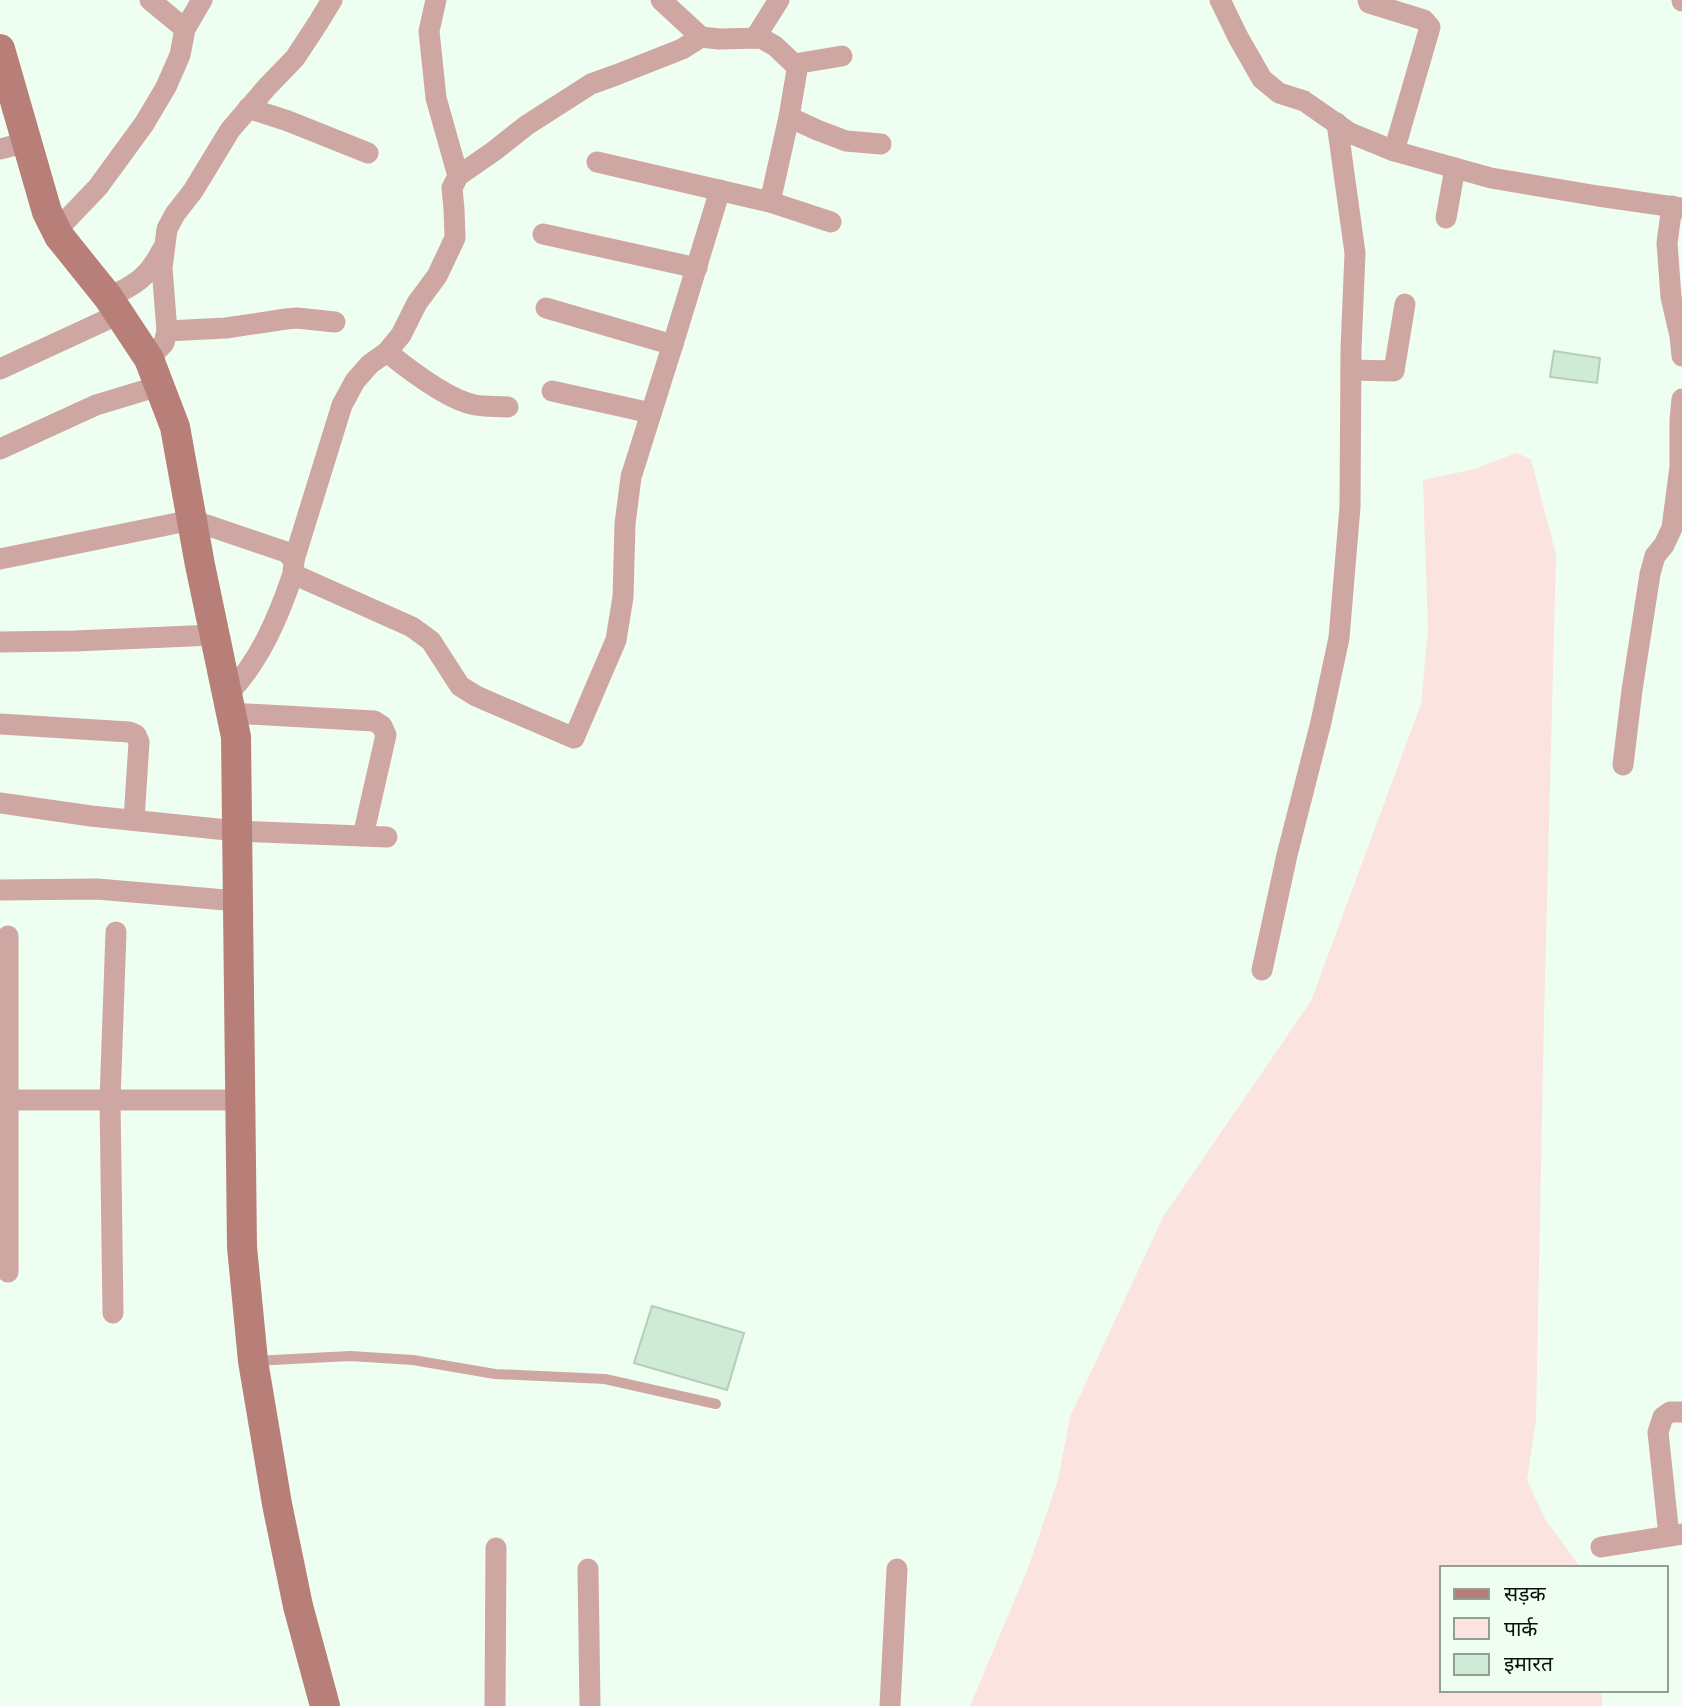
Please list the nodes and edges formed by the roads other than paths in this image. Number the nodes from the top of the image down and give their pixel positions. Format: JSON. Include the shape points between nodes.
{"nodes":[{"id":1,"x":150,"y":0,"type":"edge"},
{"id":2,"x":202,"y":0,"type":"edge"},
{"id":3,"x":332,"y":0,"type":"edge"},
{"id":4,"x":436,"y":0,"type":"edge"},
{"id":5,"x":661,"y":0,"type":"edge"},
{"id":6,"x":779,"y":0,"type":"edge"},
{"id":7,"x":1220,"y":0,"type":"edge"},
{"id":8,"x":1368,"y":0,"type":"edge"},
{"id":9,"x":184,"y":29,"type":"junction"},
{"id":10,"x":701,"y":37,"type":"junction"},
{"id":11,"x":755,"y":38,"type":"junction"},
{"id":12,"x":0,"y":49,"type":"edge"},
{"id":13,"x":842,"y":57,"type":"dead end"},
{"id":14,"x":798,"y":64,"type":"junction"},
{"id":15,"x":248,"y":108,"type":"junction"},
{"id":16,"x":789,"y":117,"type":"junction"},
{"id":17,"x":1337,"y":123,"type":"junction"},
{"id":18,"x":881,"y":144,"type":"dead end"},
{"id":19,"x":13,"y":146,"type":"edge"},
{"id":20,"x":1394,"y":151,"type":"junction"},
{"id":21,"x":368,"y":153,"type":"dead end"},
{"id":22,"x":597,"y":162,"type":"dead end"},
{"id":23,"x":1455,"y":168,"type":"junction"},
{"id":24,"x":458,"y":176,"type":"junction"},
{"id":25,"x":720,"y":190,"type":"junction"},
{"id":26,"x":770,"y":202,"type":"junction"},
{"id":27,"x":1677,"y":207,"type":"edge"},
{"id":28,"x":1446,"y":218,"type":"dead end"},
{"id":29,"x":831,"y":222,"type":"dead end"},
{"id":30,"x":56,"y":231,"type":"junction"},
{"id":31,"x":543,"y":234,"type":"dead end"},
{"id":32,"x":164,"y":245,"type":"junction"},
{"id":33,"x":697,"y":268,"type":"junction"},
{"id":34,"x":1405,"y":304,"type":"dead end"},
{"id":35,"x":113,"y":305,"type":"junction"},
{"id":36,"x":547,"y":308,"type":"dead end"},
{"id":37,"x":335,"y":322,"type":"dead end"},
{"id":38,"x":167,"y":331,"type":"junction"},
{"id":39,"x":673,"y":345,"type":"junction"},
{"id":40,"x":387,"y":352,"type":"junction"},
{"id":41,"x":1682,"y":356,"type":"edge"},
{"id":42,"x":0,"y":369,"type":"edge"},
{"id":43,"x":1351,"y":370,"type":"junction"},
{"id":44,"x":154,"y":372,"type":"junction"},
{"id":45,"x":552,"y":391,"type":"dead end"},
{"id":46,"x":1682,"y":399,"type":"edge"},
{"id":47,"x":508,"y":407,"type":"dead end"},
{"id":48,"x":651,"y":413,"type":"junction"},
{"id":49,"x":0,"y":449,"type":"edge"},
{"id":50,"x":192,"y":520,"type":"junction"},
{"id":51,"x":0,"y":559,"type":"edge"},
{"id":52,"x":294,"y":567,"type":"junction"},
{"id":53,"x":214,"y":635,"type":"junction"},
{"id":54,"x":0,"y":642,"type":"edge"},
{"id":55,"x":229,"y":704,"type":"junction"},
{"id":56,"x":0,"y":724,"type":"edge"},
{"id":57,"x":1623,"y":765,"type":"dead end"},
{"id":58,"x":0,"y":803,"type":"edge"},
{"id":59,"x":134,"y":820,"type":"junction"},
{"id":60,"x":237,"y":831,"type":"junction"},
{"id":61,"x":363,"y":836,"type":"junction"},
{"id":62,"x":387,"y":837,"type":"dead end"},
{"id":63,"x":0,"y":890,"type":"edge"},
{"id":64,"x":237,"y":901,"type":"junction"},
{"id":65,"x":116,"y":932,"type":"dead end"},
{"id":66,"x":8,"y":936,"type":"dead end"},
{"id":67,"x":1262,"y":970,"type":"dead end"},
{"id":68,"x":4,"y":1100,"type":"edge"},
{"id":69,"x":110,"y":1100,"type":"junction"},
{"id":70,"x":239,"y":1100,"type":"junction"},
{"id":71,"x":8,"y":1272,"type":"dead end"},
{"id":72,"x":113,"y":1313,"type":"dead end"},
{"id":73,"x":253,"y":1361,"type":"junction"},
{"id":74,"x":716,"y":1404,"type":"dead end"},
{"id":75,"x":1682,"y":1412,"type":"edge"},
{"id":76,"x":1675,"y":1535,"type":"edge"},
{"id":77,"x":1601,"y":1547,"type":"dead end"},
{"id":78,"x":496,"y":1548,"type":"dead end"},
{"id":79,"x":588,"y":1569,"type":"dead end"},
{"id":80,"x":897,"y":1569,"type":"dead end"},
{"id":81,"x":325,"y":1706,"type":"edge"},
{"id":82,"x":495,"y":1706,"type":"edge"},
{"id":83,"x":590,"y":1706,"type":"edge"},
{"id":84,"x":890,"y":1706,"type":"edge"}],
"edges":[{"from":1,"to":9,"type":"street"},
{"from":2,"to":9,"type":"street"},
{"from":3,"to":15,"type":"street","via":[[295,58]]},
{"from":4,"to":24,"type":"street","via":[[429,31],[436,99]]},
{"from":5,"to":10,"type":"street"},
{"from":6,"to":11,"type":"street"},
{"from":7,"to":17,"type":"street","via":[[1262,79]]},
{"from":8,"to":20,"type":"street","via":[[1424,20],[1430,27]]},
{"from":9,"to":30,"type":"street","via":[[180,55],[144,124],[98,187]]},
{"from":10,"to":11,"type":"street"},
{"from":10,"to":24,"type":"street","via":[[682,49],[591,83]]},
{"from":11,"to":14,"type":"street","via":[[775,46]]},
{"from":12,"to":19,"type":"street"},
{"from":13,"to":14,"type":"street"},
{"from":14,"to":16,"type":"street"},
{"from":15,"to":21,"type":"street"},
{"from":15,"to":32,"type":"street","via":[[175,214]]},
{"from":16,"to":18,"type":"street","via":[[846,141]]},
{"from":16,"to":26,"type":"street"},
{"from":17,"to":20,"type":"street"},
{"from":17,"to":43,"type":"street","via":[[1354,253]]},
{"from":19,"to":30,"type":"street"},
{"from":20,"to":23,"type":"street"},
{"from":22,"to":25,"type":"street"},
{"from":23,"to":27,"type":"street","via":[[1491,178]]},
{"from":23,"to":28,"type":"street"},
{"from":24,"to":40,"type":"street","via":[[452,188],[455,237],[437,276]]},
{"from":25,"to":26,"type":"street"},
{"from":25,"to":33,"type":"street"},
{"from":26,"to":29,"type":"street"},
{"from":27,"to":41,"type":"street","via":[[1667,243]]},
{"from":30,"to":35,"type":"street"},
{"from":31,"to":33,"type":"street"},
{"from":32,"to":35,"type":"street","via":[[153,267]]},
{"from":32,"to":38,"type":"street"},
{"from":33,"to":39,"type":"street"},
{"from":34,"to":43,"type":"street","via":[[1394,371]]},
{"from":35,"to":42,"type":"street"},
{"from":35,"to":44,"type":"street"},
{"from":36,"to":39,"type":"street"},
{"from":37,"to":38,"type":"street","via":[[297,318]]},
{"from":38,"to":44,"type":"street"},
{"from":39,"to":48,"type":"street"},
{"from":40,"to":47,"type":"street","via":[[454,397],[473,405]]},
{"from":40,"to":52,"type":"street","via":[[355,381],[342,405]]},
{"from":43,"to":67,"type":"street","via":[[1350,507],[1339,638]]},
{"from":44,"to":49,"type":"street","via":[[96,405]]},
{"from":44,"to":50,"type":"street","via":[[175,427]]},
{"from":45,"to":48,"type":"street"},
{"from":46,"to":57,"type":"street","via":[[1672,528],[1650,574]]},
{"from":48,"to":52,"type":"street","via":[[631,477],[616,640],[574,738],[476,696],[460,686],[431,641],[412,627]]},
{"from":50,"to":51,"type":"street"},
{"from":50,"to":52,"type":"street","via":[[286,552]]},
{"from":50,"to":53,"type":"street"},
{"from":52,"to":55,"type":"street","via":[[268,636]]},
{"from":53,"to":54,"type":"street"},
{"from":53,"to":55,"type":"street"},
{"from":55,"to":60,"type":"street","via":[[236,737]]},
{"from":55,"to":61,"type":"street","via":[[374,721],[382,726],[386,735]]},
{"from":56,"to":59,"type":"street","via":[[136,736]]},
{"from":58,"to":59,"type":"street"},
{"from":59,"to":60,"type":"street"},
{"from":60,"to":61,"type":"street"},
{"from":60,"to":64,"type":"street"},
{"from":61,"to":62,"type":"street"},
{"from":63,"to":64,"type":"street","via":[[97,889]]},
{"from":64,"to":70,"type":"street"},
{"from":65,"to":69,"type":"street"},
{"from":66,"to":68,"type":"street"},
{"from":68,"to":69,"type":"street"},
{"from":68,"to":71,"type":"street"},
{"from":69,"to":70,"type":"street"},
{"from":69,"to":72,"type":"street"},
{"from":70,"to":73,"type":"street","via":[[242,1247]]},
{"from":73,"to":74,"type":"lane","via":[[350,1356],[413,1360],[495,1374],[605,1379]]},
{"from":73,"to":81,"type":"street","via":[[298,1606]]},
{"from":75,"to":76,"type":"street","via":[[1663,1416],[1658,1432]]},
{"from":76,"to":77,"type":"street"},
{"from":78,"to":82,"type":"street"},
{"from":79,"to":83,"type":"street"},
{"from":80,"to":84,"type":"street"}]}
